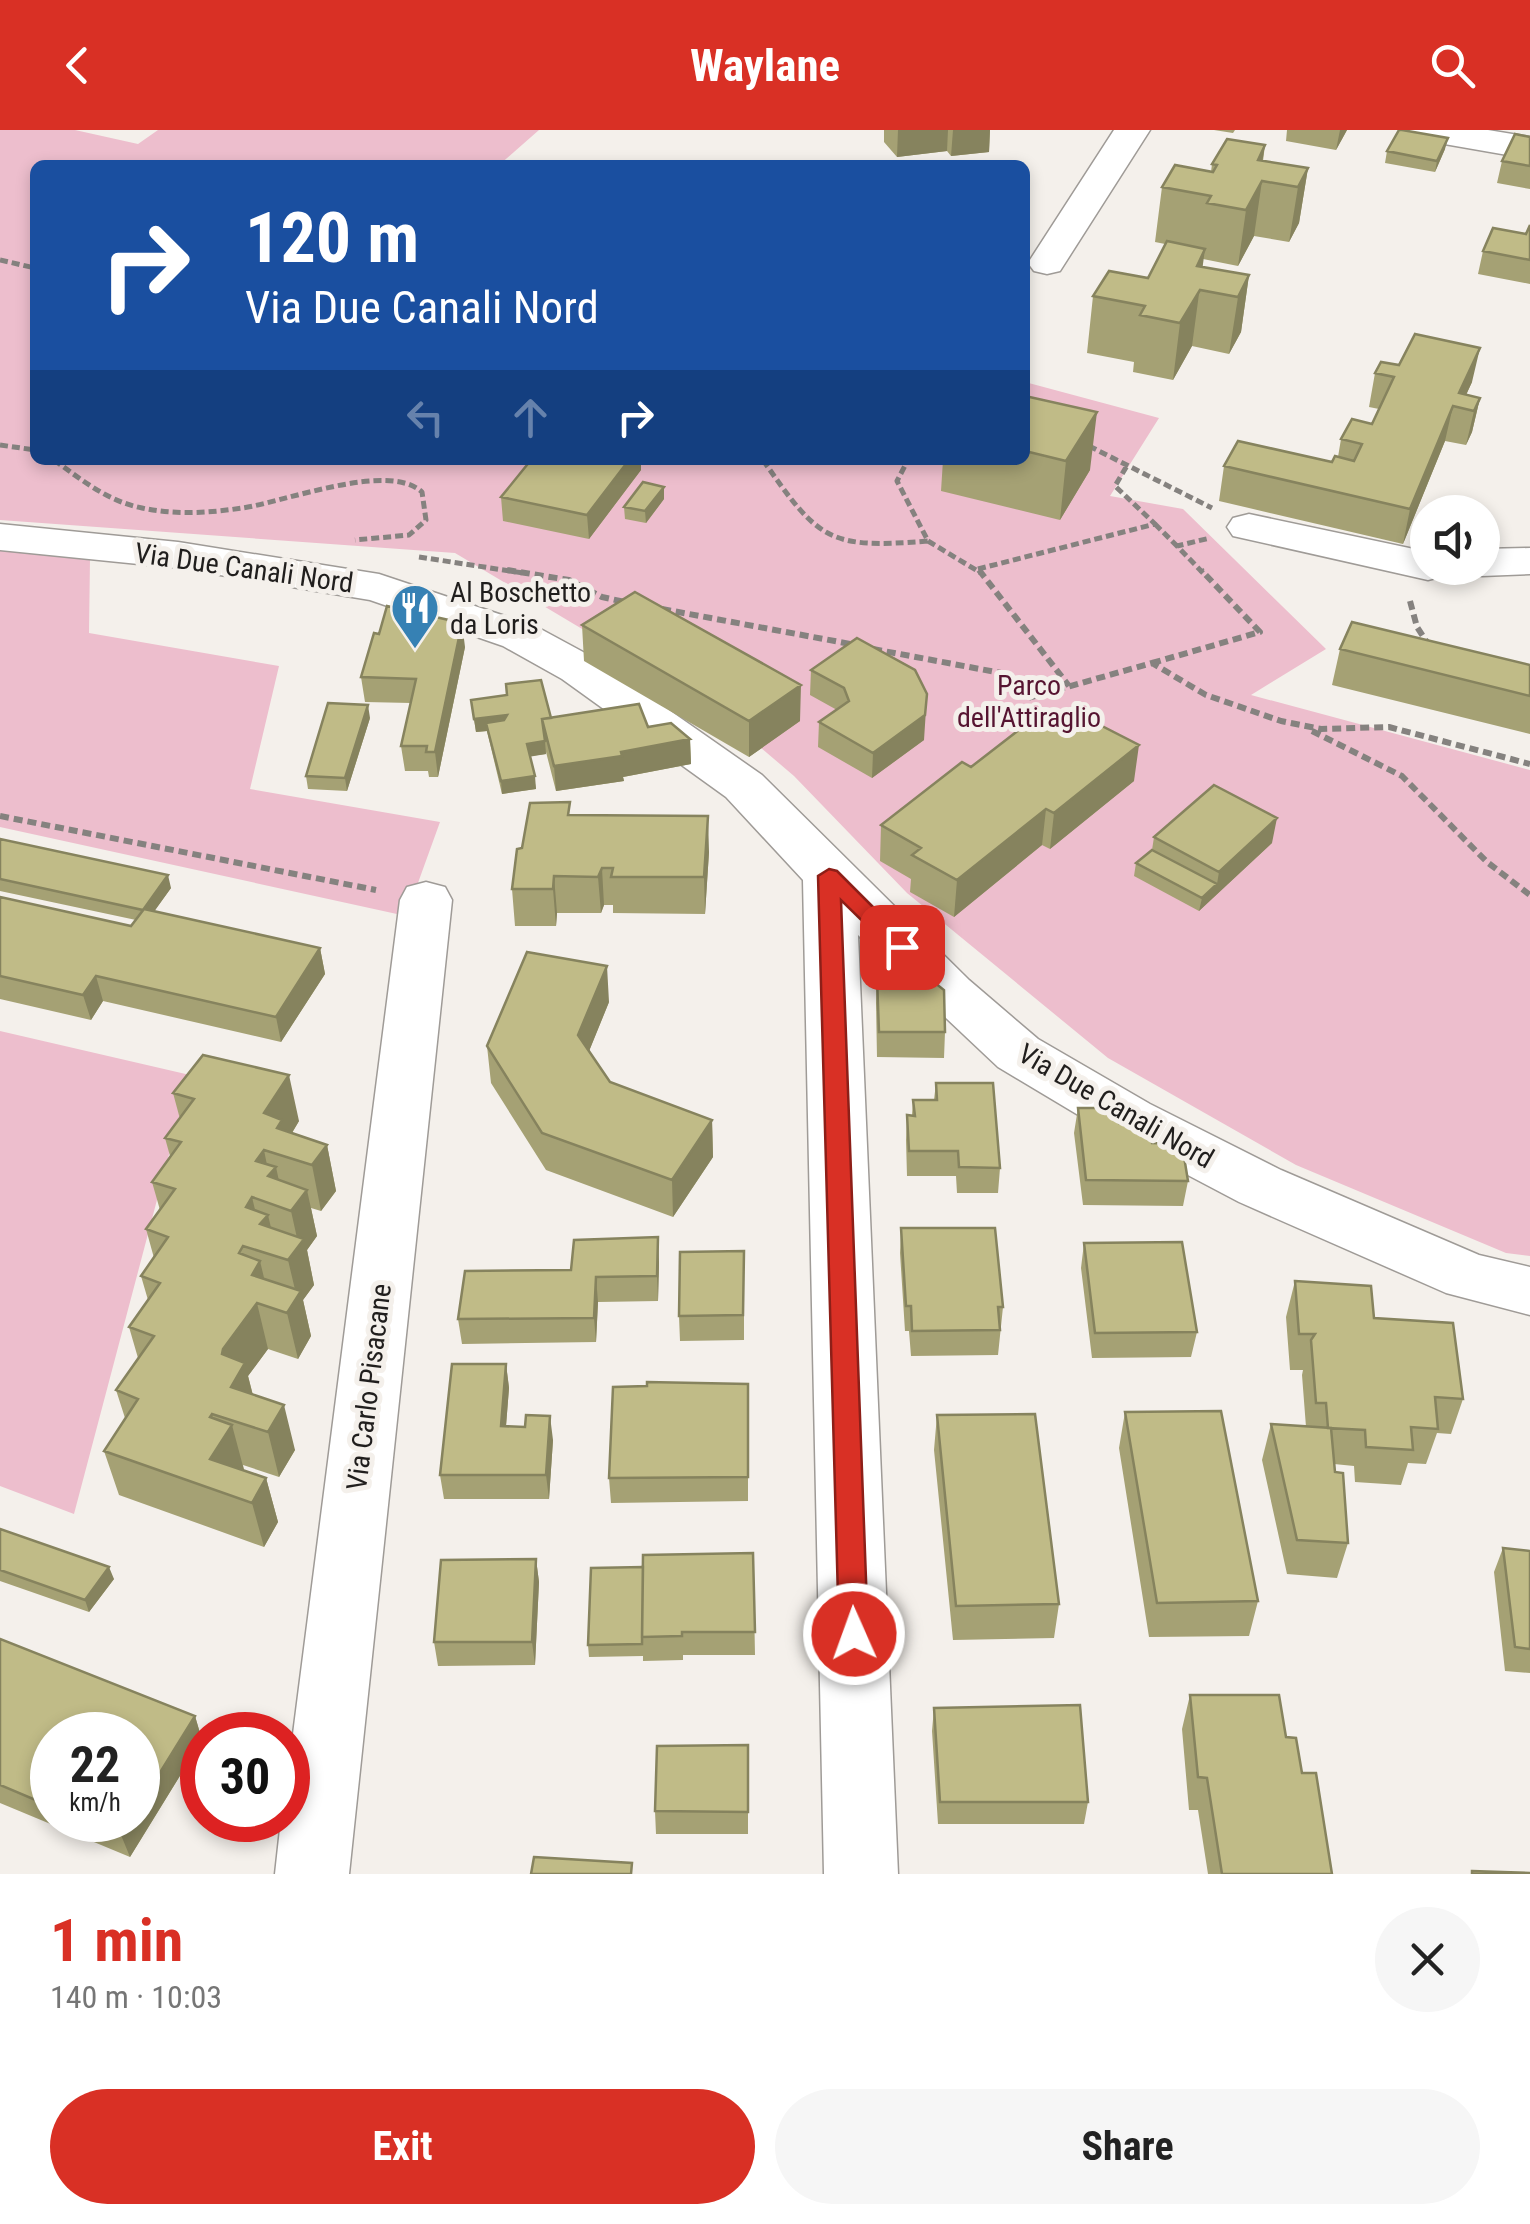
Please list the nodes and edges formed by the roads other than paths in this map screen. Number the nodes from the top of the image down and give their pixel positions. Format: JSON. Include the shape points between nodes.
{"nodes":[{"id":1,"x":1132,"y":130,"type":"edge"},
{"id":2,"x":1427,"y":130,"type":"edge"},
{"id":3,"x":1530,"y":148,"type":"edge"},
{"id":4,"x":1048,"y":263,"type":"dead end"},
{"id":5,"x":1250,"y":527,"type":"road end"},
{"id":6,"x":0,"y":537,"type":"edge"},
{"id":7,"x":1530,"y":561,"type":"edge"},
{"id":8,"x":1500,"y":562,"type":"edge"},
{"id":9,"x":1410,"y":563,"type":"edge"},
{"id":10,"x":829,"y":876,"type":"junction"},
{"id":11,"x":426,"y":900,"type":"road end"},
{"id":12,"x":1530,"y":1291,"type":"edge"},
{"id":13,"x":312,"y":1874,"type":"edge"},
{"id":14,"x":861,"y":1874,"type":"edge"}],
"edges":[{"from":1,"to":4,"type":"street"},
{"from":2,"to":3,"type":"street"},
{"from":5,"to":9,"type":"street"},
{"from":6,"to":10,"type":"street","name":"Via Due Canali Nord","via":[[379,588],[518,636],[579,668],[744,786]]},
{"from":7,"to":8,"type":"street"},
{"from":10,"to":12,"type":"street","name":"Via Due Canali Nord","via":[[1018,1054],[1260,1186],[1468,1276]]},
{"from":10,"to":14,"type":"street"},
{"from":11,"to":13,"type":"street","name":"Via Carlo Pisacane"}]}
